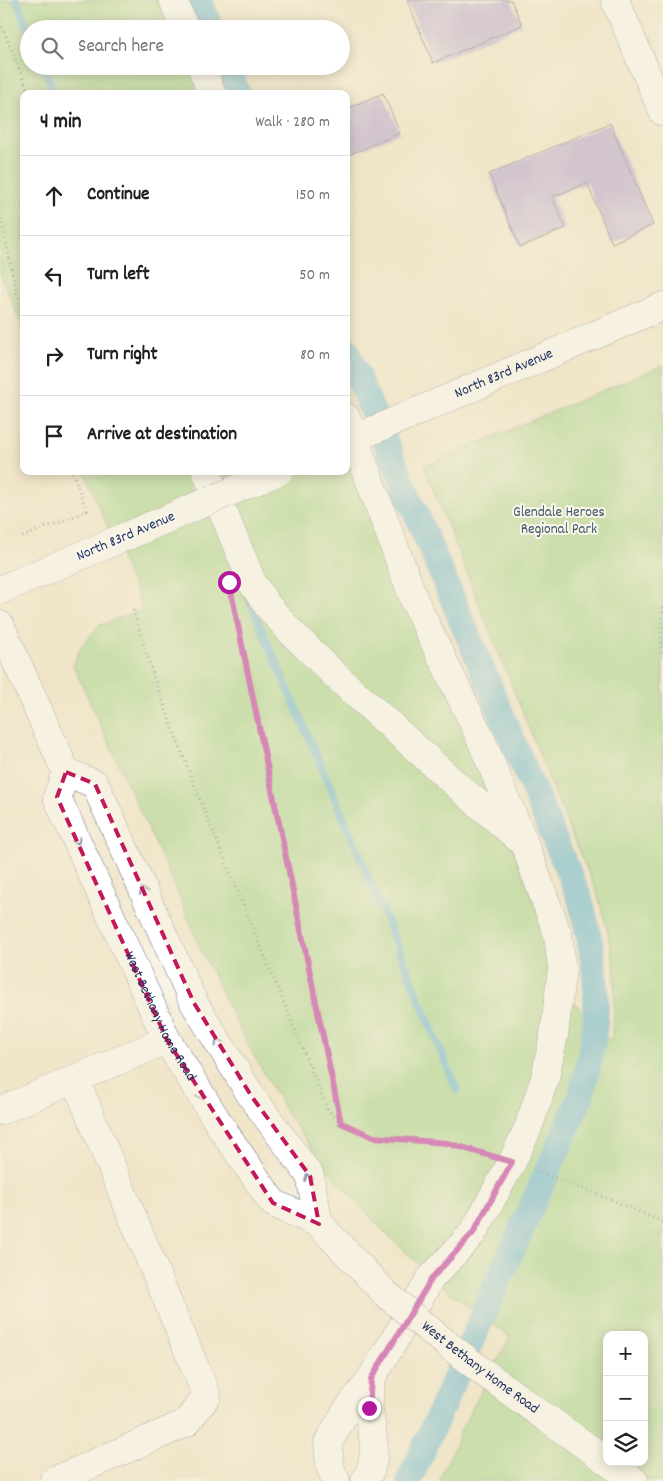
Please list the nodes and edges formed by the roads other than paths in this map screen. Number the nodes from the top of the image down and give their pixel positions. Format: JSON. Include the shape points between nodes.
{"nodes":[{"id":1,"x":173,"y":0,"type":"edge"},
{"id":2,"x":615,"y":0,"type":"edge"},
{"id":3,"x":181,"y":20,"type":"edge"},
{"id":4,"x":205,"y":75,"type":"edge"},
{"id":5,"x":210,"y":90,"type":"edge"},
{"id":6,"x":663,"y":112,"type":"edge"},
{"id":7,"x":663,"y":306,"type":"edge"},
{"id":8,"x":350,"y":433,"type":"edge"},
{"id":9,"x":350,"y":436,"type":"edge"},
{"id":10,"x":208,"y":475,"type":"edge"},
{"id":11,"x":270,"y":475,"type":"edge"},
{"id":12,"x":0,"y":590,"type":"edge"},
{"id":13,"x":0,"y":625,"type":"edge"},
{"id":14,"x":66,"y":772,"type":"junction"},
{"id":15,"x":525,"y":845,"type":"junction"},
{"id":16,"x":166,"y":1040,"type":"junction"},
{"id":17,"x":75,"y":1078,"type":"junction"},
{"id":18,"x":0,"y":1111,"type":"edge"},
{"id":19,"x":319,"y":1224,"type":"junction"},
{"id":20,"x":371,"y":1379,"type":"junction"},
{"id":21,"x":619,"y":1470,"type":"edge"},
{"id":22,"x":54,"y":1481,"type":"edge"},
{"id":23,"x":336,"y":1481,"type":"edge"},
{"id":24,"x":365,"y":1481,"type":"edge"}],
"edges":[{"from":1,"to":3,"type":"main road"},
{"from":2,"to":6,"type":"main road"},
{"from":4,"to":5,"type":"main road"},
{"from":7,"to":8,"type":"main road","name":"North 83rd Avenue","via":[[416,412]]},
{"from":9,"to":15,"type":"main road","via":[[415,602],[479,736]]},
{"from":10,"to":15,"type":"main road","via":[[254,584],[267,605],[336,676]]},
{"from":11,"to":12,"type":"main road","name":"North 83rd Avenue","bridge":true},
{"from":13,"to":14,"type":"main road"},
{"from":14,"to":16,"type":"main road","name":"West Bethany Home Road","one_way":true,"via":[[57,797]]},
{"from":19,"to":14,"type":"main road","one_way":true,"via":[[310,1176],[252,1097],[194,1003],[95,784]]},
{"from":15,"to":20,"type":"main road","via":[[558,935],[562,968],[545,1078],[515,1163],[473,1233],[432,1278]]},
{"from":16,"to":17,"type":"main road"},
{"from":16,"to":19,"type":"main road","name":"West Bethany Home Road","one_way":true,"via":[[274,1203]]},
{"from":17,"to":18,"type":"main road"},
{"from":17,"to":22,"type":"main road","via":[[207,1396],[186,1423]]},
{"from":19,"to":21,"type":"main road","name":"West Bethany Home Road","bridge":true,"via":[[385,1293],[424,1326],[487,1376]]},
{"from":20,"to":23,"type":"main road","via":[[328,1443],[330,1467]]},
{"from":20,"to":24,"type":"main road","via":[[369,1408],[374,1457]]}]}
